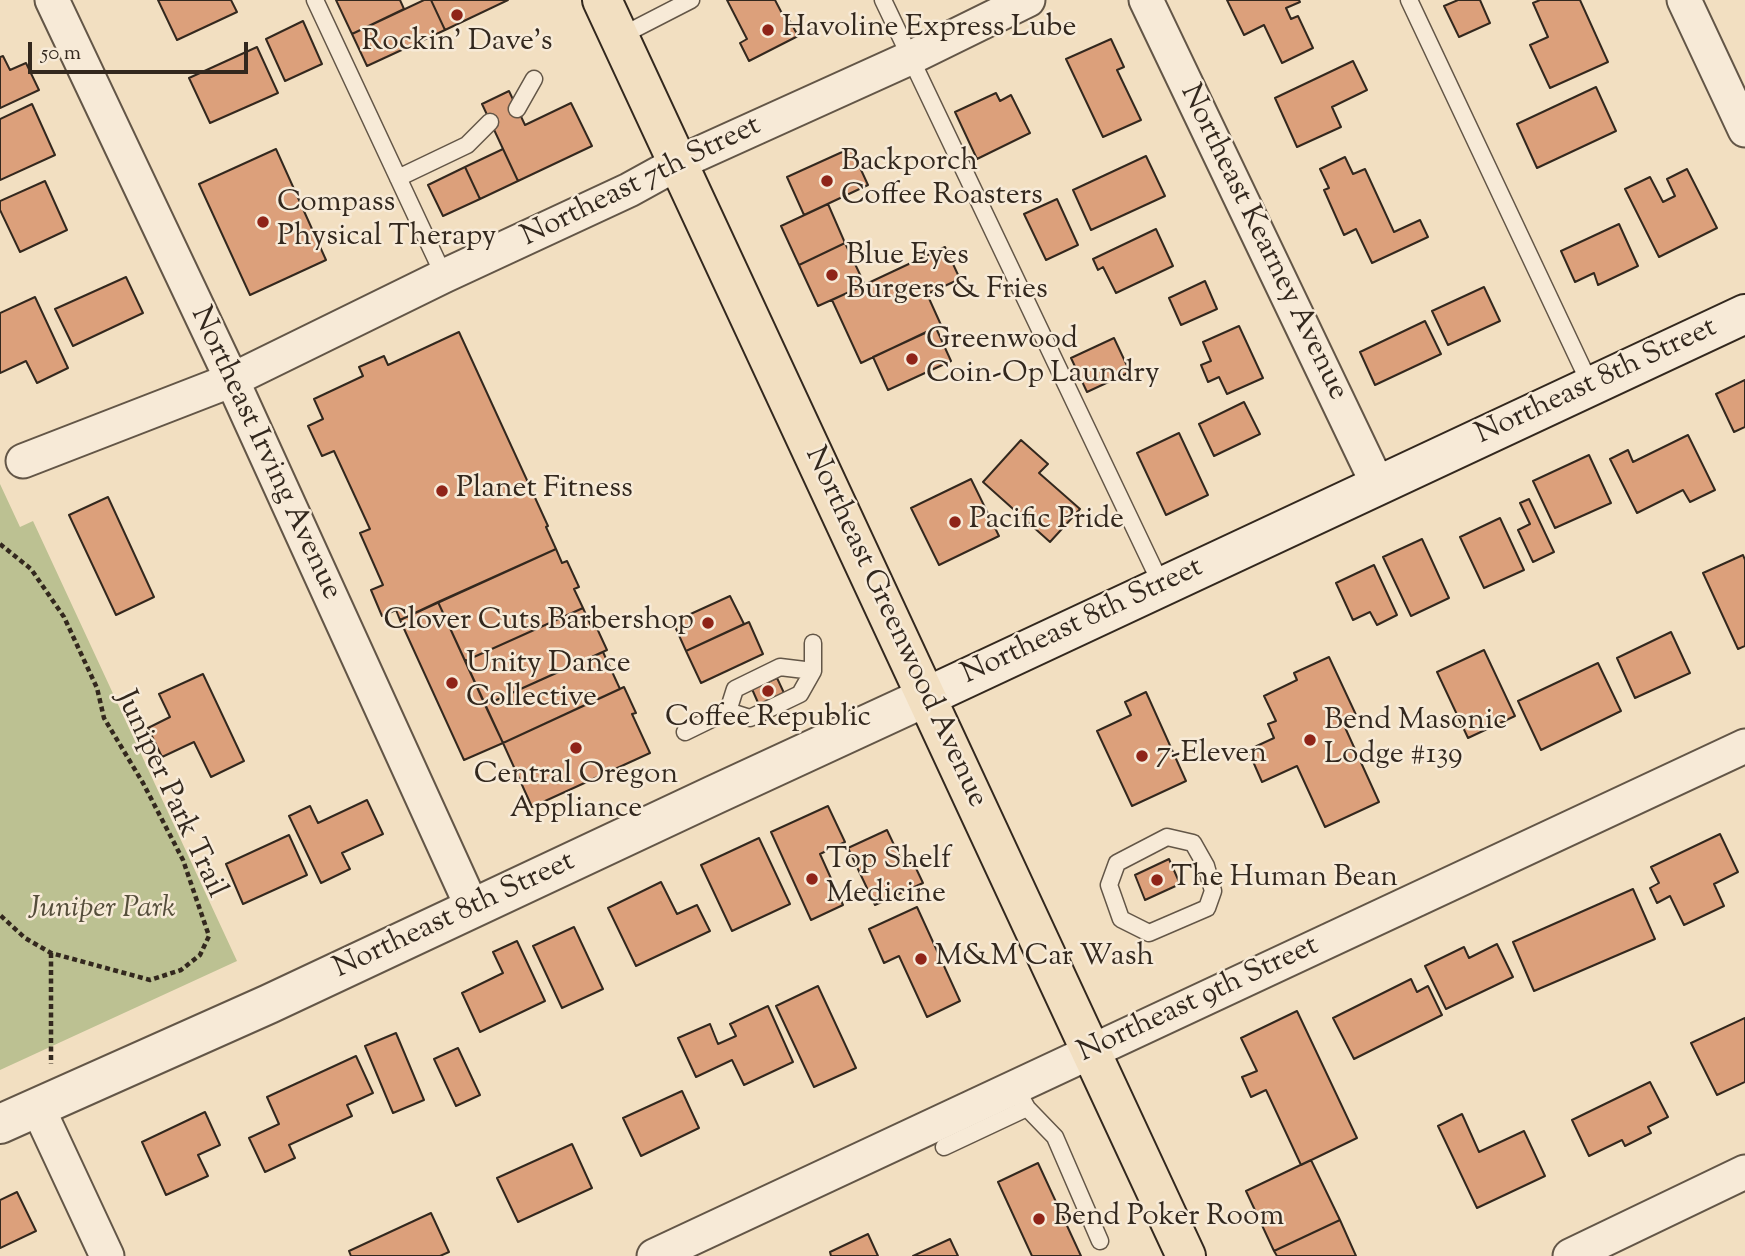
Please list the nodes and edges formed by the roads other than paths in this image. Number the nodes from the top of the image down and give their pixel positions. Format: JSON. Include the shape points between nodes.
{"nodes":[{"id":1,"x":52,"y":0,"type":"edge"},
{"id":2,"x":315,"y":0,"type":"edge"},
{"id":3,"x":602,"y":0,"type":"edge"},
{"id":4,"x":691,"y":0,"type":"edge"},
{"id":5,"x":883,"y":0,"type":"edge"},
{"id":6,"x":1028,"y":0,"type":"edge"},
{"id":7,"x":1146,"y":0,"type":"edge"},
{"id":8,"x":1409,"y":0,"type":"edge"},
{"id":9,"x":1684,"y":0,"type":"edge"},
{"id":10,"x":619,"y":37,"type":"junction"},
{"id":11,"x":910,"y":58,"type":"junction"},
{"id":12,"x":534,"y":79,"type":"dead end"},
{"id":13,"x":517,"y":109,"type":"dead end"},
{"id":14,"x":490,"y":122,"type":"dead end"},
{"id":15,"x":1745,"y":130,"type":"edge"},
{"id":16,"x":678,"y":163,"type":"junction"},
{"id":17,"x":398,"y":178,"type":"junction"},
{"id":18,"x":444,"y":276,"type":"junction"},
{"id":19,"x":1745,"y":314,"type":"edge"},
{"id":20,"x":232,"y":380,"type":"junction"},
{"id":21,"x":1591,"y":386,"type":"junction"},
{"id":22,"x":23,"y":461,"type":"dead end"},
{"id":23,"x":1378,"y":485,"type":"junction"},
{"id":24,"x":1162,"y":586,"type":"junction"},
{"id":25,"x":813,"y":643,"type":"dead end"},
{"id":26,"x":813,"y":671,"type":"junction"},
{"id":27,"x":926,"y":698,"type":"junction"},
{"id":28,"x":728,"y":712,"type":"junction"},
{"id":29,"x":685,"y":732,"type":"dead end"},
{"id":30,"x":1745,"y":746,"type":"edge"},
{"id":31,"x":1207,"y":908,"type":"joint"},
{"id":32,"x":473,"y":909,"type":"junction"},
{"id":33,"x":1091,"y":1051,"type":"junction"},
{"id":34,"x":1021,"y":1097,"type":"junction"},
{"id":35,"x":37,"y":1106,"type":"junction"},
{"id":36,"x":0,"y":1124,"type":"edge"},
{"id":37,"x":944,"y":1147,"type":"dead end"},
{"id":38,"x":1745,"y":1172,"type":"edge"},
{"id":39,"x":1100,"y":1241,"type":"dead end"},
{"id":40,"x":107,"y":1256,"type":"edge"},
{"id":41,"x":654,"y":1256,"type":"edge"},
{"id":42,"x":1186,"y":1256,"type":"edge"},
{"id":43,"x":1570,"y":1256,"type":"edge"}],
"edges":[{"from":1,"to":20,"type":"street","name":"Northeast Irving Avenue"},
{"from":2,"to":17,"type":"lane"},
{"from":3,"to":10,"type":"main road","name":"Northeast Greenwood Avenue"},
{"from":4,"to":10,"type":"lane"},
{"from":5,"to":11,"type":"lane"},
{"from":6,"to":11,"type":"street","name":"Northeast 7th Street"},
{"from":7,"to":23,"type":"street","name":"Northeast Kearney Avenue"},
{"from":8,"to":21,"type":"lane"},
{"from":9,"to":15,"type":"street"},
{"from":10,"to":16,"type":"main road","name":"Northeast Greenwood Avenue"},
{"from":11,"to":16,"type":"street","name":"Northeast 7th Street"},
{"from":11,"to":24,"type":"lane"},
{"from":12,"to":13,"type":"lane"},
{"from":14,"to":17,"type":"lane","via":[[467,145]]},
{"from":16,"to":18,"type":"street","name":"Northeast 7th Street"},
{"from":16,"to":27,"type":"main road","name":"Northeast Greenwood Avenue"},
{"from":17,"to":18,"type":"lane"},
{"from":18,"to":20,"type":"street","name":"Northeast 7th Street"},
{"from":19,"to":21,"type":"street","name":"Northeast 8th Street"},
{"from":20,"to":22,"type":"street","name":"Northeast 7th Street"},
{"from":20,"to":32,"type":"street","name":"Northeast Irving Avenue"},
{"from":21,"to":23,"type":"street","name":"Northeast 8th Street"},
{"from":23,"to":24,"type":"street","name":"Northeast 8th Street"},
{"from":24,"to":27,"type":"street","name":"Northeast 8th Street"},
{"from":25,"to":26,"type":"lane"},
{"from":26,"to":28,"type":"lane","via":[[800,694],[750,718]]},
{"from":26,"to":28,"type":"lane","via":[[780,667],[735,690]]},
{"from":27,"to":32,"type":"street","name":"Northeast 8th Street"},
{"from":27,"to":33,"type":"main road","name":"Northeast Greenwood Avenue"},
{"from":28,"to":29,"type":"lane"},
{"from":30,"to":33,"type":"street","name":"Northeast 9th Street"},
{"from":31,"to":31,"type":"lane","via":[[1213,891],[1194,843],[1167,837],[1117,863],[1109,885],[1121,919],[1149,933]]},
{"from":32,"to":35,"type":"street","name":"Northeast 8th Street"},
{"from":33,"to":34,"type":"street","name":"Northeast 9th Street"},
{"from":33,"to":42,"type":"main road","name":"Northeast Greenwood Avenue"},
{"from":34,"to":37,"type":"lane"},
{"from":34,"to":39,"type":"lane","via":[[1055,1137]]},
{"from":34,"to":41,"type":"street","name":"Northeast 9th Street"},
{"from":35,"to":36,"type":"street","name":"Northeast 8th Street"},
{"from":35,"to":40,"type":"street"},
{"from":38,"to":43,"type":"street"}]}
